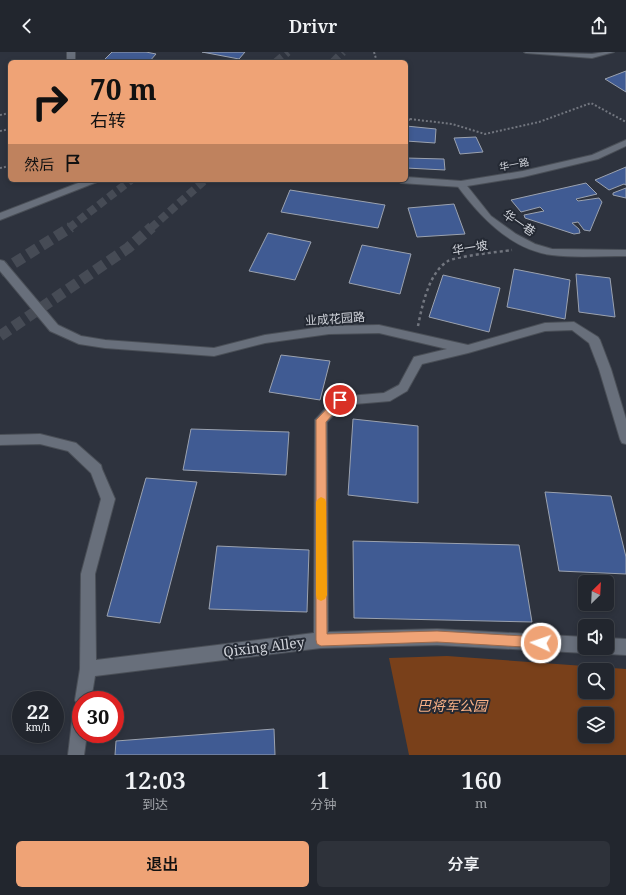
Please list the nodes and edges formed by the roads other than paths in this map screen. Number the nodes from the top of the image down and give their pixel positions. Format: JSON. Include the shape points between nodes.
{"nodes":[{"id":1,"x":526,"y":52,"type":"edge"},
{"id":2,"x":612,"y":52,"type":"edge"},
{"id":3,"x":626,"y":143,"type":"edge"},
{"id":4,"x":408,"y":180,"type":"edge"},
{"id":5,"x":89,"y":182,"type":"edge"},
{"id":6,"x":461,"y":184,"type":"junction"},
{"id":7,"x":0,"y":217,"type":"edge"},
{"id":8,"x":624,"y":251,"type":"edge"},
{"id":9,"x":0,"y":264,"type":"edge"},
{"id":10,"x":468,"y":349,"type":"junction"},
{"id":11,"x":626,"y":438,"type":"edge"},
{"id":12,"x":0,"y":440,"type":"edge"},
{"id":13,"x":321,"y":640,"type":"junction"},
{"id":14,"x":578,"y":645,"type":"edge"},
{"id":15,"x":614,"y":647,"type":"edge"},
{"id":16,"x":626,"y":648,"type":"edge"},
{"id":17,"x":88,"y":669,"type":"junction"},
{"id":18,"x":84,"y":691,"type":"edge"},
{"id":19,"x":77,"y":743,"type":"edge"},
{"id":20,"x":76,"y":755,"type":"edge"}],
"edges":[{"from":1,"to":2,"type":"lane","via":[[592,56]]},
{"from":3,"to":6,"type":"street","name":"华一路","via":[[595,157],[523,174]]},
{"from":4,"to":6,"type":"street","name":"华一路"},
{"from":5,"to":7,"type":"street"},
{"from":6,"to":8,"type":"street","name":"华一巷","via":[[488,218],[532,247],[552,252]]},
{"from":9,"to":10,"type":"street","name":"业成花园路","via":[[54,328],[79,340],[214,352],[265,339],[329,330],[379,330]]},
{"from":10,"to":11,"type":"street","name":"业成花园路","via":[[545,327],[574,326],[594,340]]},
{"from":10,"to":13,"type":"street","via":[[418,360],[403,388],[386,398],[340,400],[321,420]]},
{"from":12,"to":17,"type":"street","via":[[40,439],[72,447],[96,469],[108,499],[88,574]]},
{"from":13,"to":14,"type":"street","name":"Qixing Alley","via":[[437,637]]},
{"from":13,"to":17,"type":"street","name":"Qixing Alley"},
{"from":15,"to":16,"type":"street"},
{"from":17,"to":18,"type":"street"},
{"from":19,"to":20,"type":"street"}]}
